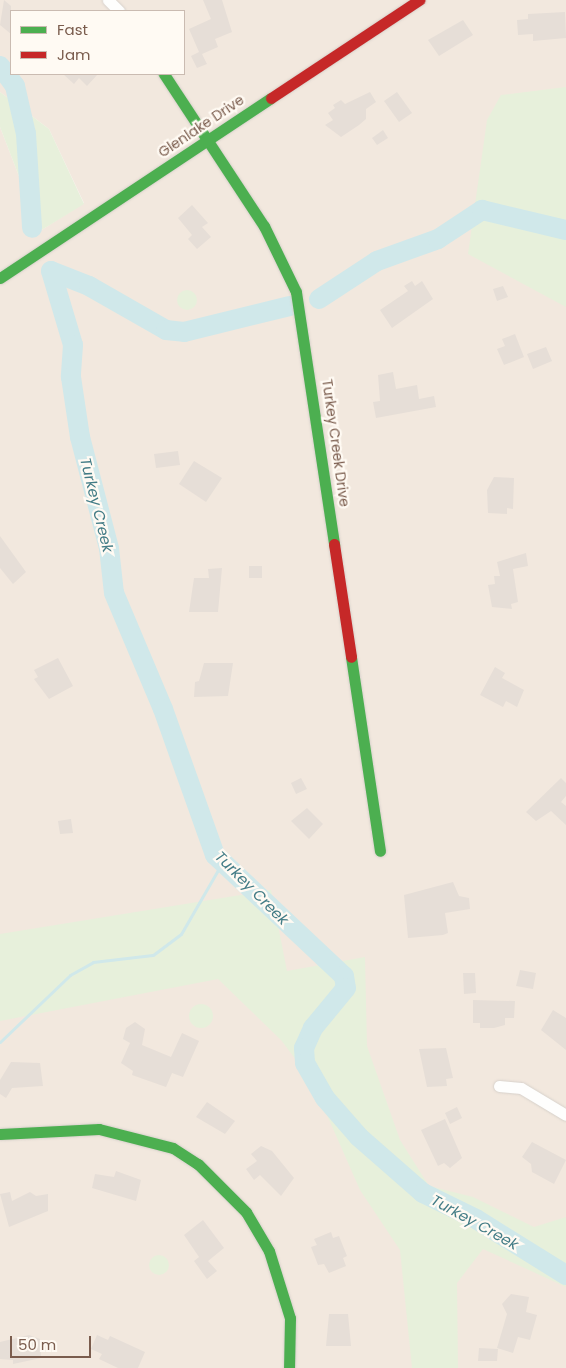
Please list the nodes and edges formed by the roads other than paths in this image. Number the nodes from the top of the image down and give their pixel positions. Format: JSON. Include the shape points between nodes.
{"nodes":[{"id":1,"x":108,"y":0,"type":"edge"},
{"id":2,"x":420,"y":0,"type":"edge"},
{"id":3,"x":118,"y":10,"type":"edge"},
{"id":4,"x":165,"y":75,"type":"edge"},
{"id":5,"x":206,"y":141,"type":"junction"},
{"id":6,"x":0,"y":278,"type":"edge"},
{"id":7,"x":380,"y":851,"type":"dead end"},
{"id":8,"x":499,"y":1086,"type":"dead end"},
{"id":9,"x":566,"y":1115,"type":"edge"},
{"id":10,"x":0,"y":1134,"type":"edge"},
{"id":11,"x":289,"y":1368,"type":"edge"}],
"edges":[{"from":1,"to":3,"type":"street"},
{"from":2,"to":5,"type":"street","name":"Glenlake Drive"},
{"from":4,"to":5,"type":"street","name":"Turkey Creek Drive"},
{"from":5,"to":6,"type":"street","name":"Glenlake Drive"},
{"from":5,"to":7,"type":"street","name":"Turkey Creek Drive","via":[[264,226],[296,292]]},
{"from":8,"to":9,"type":"street","via":[[521,1088]]},
{"from":10,"to":11,"type":"street","via":[[99,1129],[173,1148],[198,1164],[246,1212],[269,1251],[290,1318]]}]}
